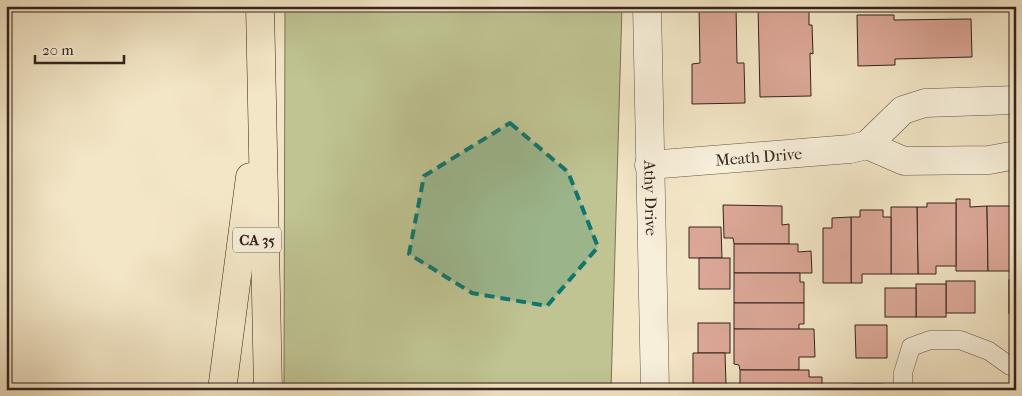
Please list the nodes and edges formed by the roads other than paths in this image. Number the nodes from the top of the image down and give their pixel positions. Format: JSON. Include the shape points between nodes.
{"nodes":[{"id":1,"x":260,"y":6,"type":"edge"},
{"id":2,"x":647,"y":6,"type":"edge"},
{"id":3,"x":261,"y":91,"type":"junction"},
{"id":4,"x":1016,"y":100,"type":"edge"},
{"id":5,"x":867,"y":145,"type":"junction"},
{"id":6,"x":1016,"y":155,"type":"edge"},
{"id":7,"x":650,"y":165,"type":"junction"},
{"id":8,"x":1016,"y":366,"type":"edge"},
{"id":9,"x":222,"y":390,"type":"edge"},
{"id":10,"x":252,"y":390,"type":"edge"},
{"id":11,"x":268,"y":390,"type":"edge"},
{"id":12,"x":655,"y":390,"type":"edge"},
{"id":13,"x":903,"y":390,"type":"edge"}],
"edges":[{"from":1,"to":3,"type":"main road","number":"CA 35"},
{"from":2,"to":7,"type":"street","name":"Athy Drive"},
{"from":3,"to":9,"type":"main road"},
{"from":3,"to":10,"type":"main road","number":"CA 35"},
{"from":3,"to":11,"type":"main road","number":"CA 35"},
{"from":4,"to":5,"type":"street","via":[[924,103],[903,110]]},
{"from":5,"to":6,"type":"street","via":[[904,161],[989,160]]},
{"from":5,"to":7,"type":"street","name":"Meath Drive"},
{"from":7,"to":12,"type":"street","name":"Athy Drive"},
{"from":8,"to":13,"type":"lane","via":[[1010,366],[989,351],[960,340],[930,340],[910,347],[903,373]]}]}
